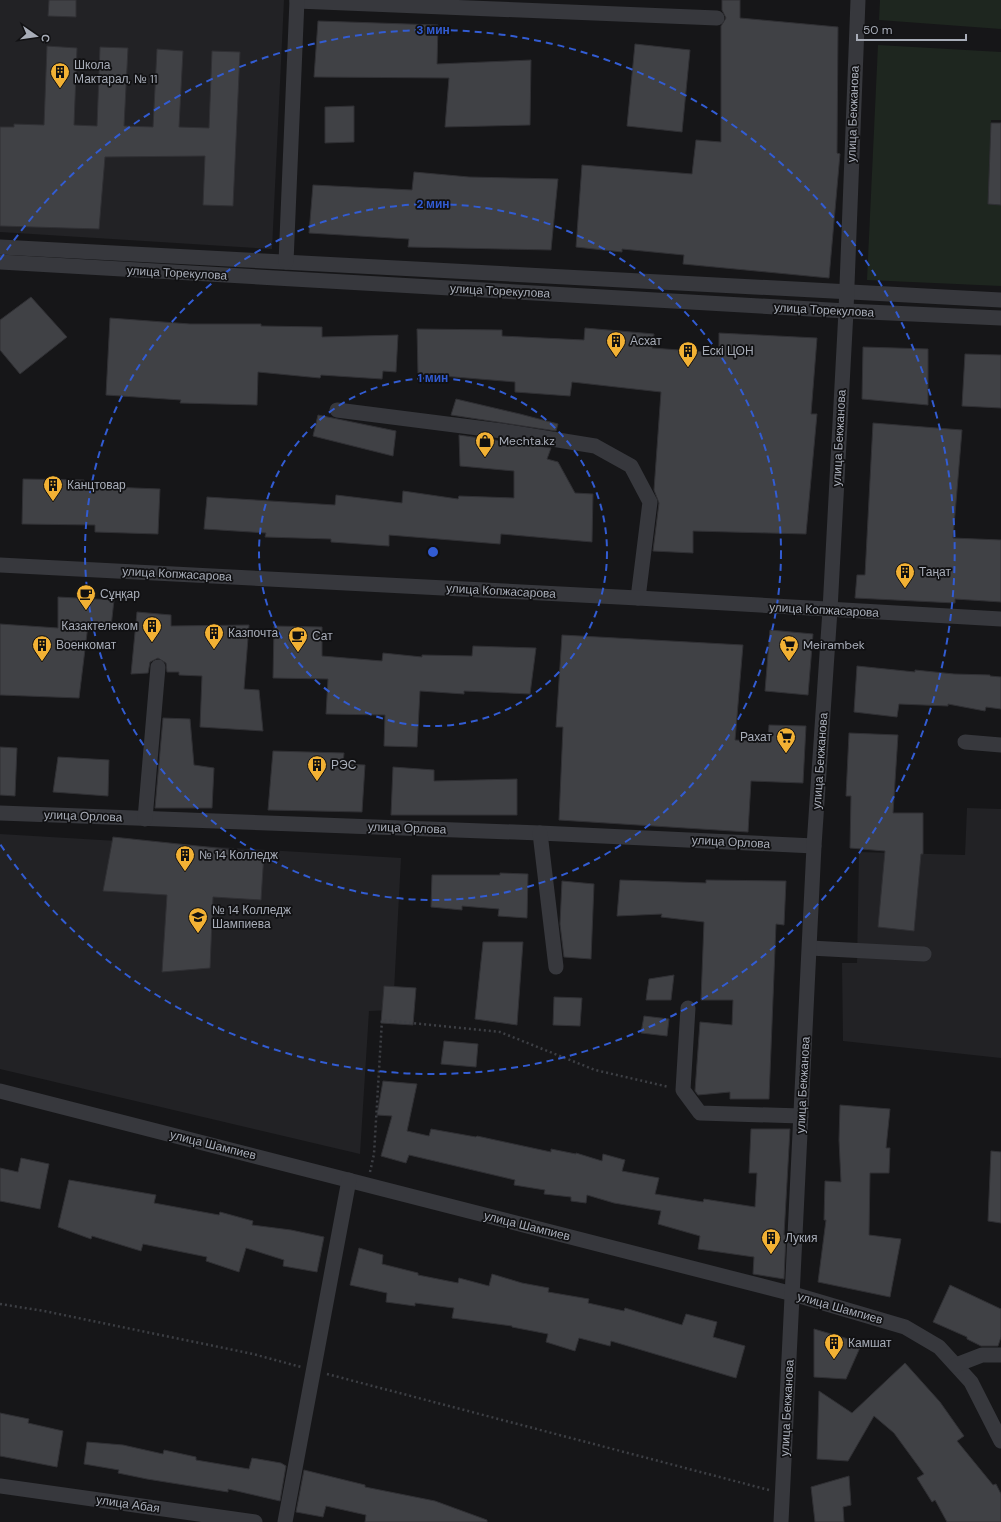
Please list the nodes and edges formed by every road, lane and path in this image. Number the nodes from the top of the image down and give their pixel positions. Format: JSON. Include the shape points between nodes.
{"nodes":[{"id":1,"x":858,"y":0,"type":"edge"},
{"id":2,"x":297,"y":1,"type":"edge"},
{"id":3,"x":717,"y":18,"type":"dead end"},
{"id":4,"x":0,"y":247,"type":"edge"},
{"id":5,"x":0,"y":262,"type":"edge"},
{"id":6,"x":286,"y":262,"type":"junction"},
{"id":7,"x":846,"y":292,"type":"junction"},
{"id":8,"x":1001,"y":300,"type":"edge"},
{"id":9,"x":846,"y":311,"type":"junction"},
{"id":10,"x":1001,"y":318,"type":"edge"},
{"id":11,"x":337,"y":410,"type":"dead end"},
{"id":12,"x":0,"y":565,"type":"edge"},
{"id":13,"x":638,"y":598,"type":"junction"},
{"id":14,"x":830,"y":610,"type":"junction"},
{"id":15,"x":1001,"y":619,"type":"edge"},
{"id":16,"x":158,"y":667,"type":"dead end"},
{"id":17,"x":964,"y":742,"type":"dead end"},
{"id":18,"x":1001,"y":745,"type":"edge"},
{"id":19,"x":0,"y":813,"type":"edge"},
{"id":20,"x":145,"y":819,"type":"junction"},
{"id":21,"x":540,"y":833,"type":"junction"},
{"id":22,"x":814,"y":846,"type":"junction"},
{"id":23,"x":810,"y":948,"type":"junction"},
{"id":24,"x":924,"y":954,"type":"dead end"},
{"id":25,"x":556,"y":967,"type":"dead end"},
{"id":26,"x":688,"y":1008,"type":"dead end"},
{"id":27,"x":683,"y":1090,"type":"junction"},
{"id":28,"x":0,"y":1091,"type":"edge"},
{"id":29,"x":801,"y":1116,"type":"junction"},
{"id":30,"x":349,"y":1180,"type":"junction"},
{"id":31,"x":366,"y":1184,"type":"junction"},
{"id":32,"x":793,"y":1294,"type":"junction"},
{"id":33,"x":0,"y":1304,"type":"edge"},
{"id":34,"x":1001,"y":1355,"type":"edge"},
{"id":35,"x":956,"y":1365,"type":"junction"},
{"id":36,"x":313,"y":1370,"type":"junction"},
{"id":37,"x":1001,"y":1441,"type":"edge"},
{"id":38,"x":0,"y":1486,"type":"edge"},
{"id":39,"x":783,"y":1494,"type":"junction"},
{"id":40,"x":256,"y":1522,"type":"edge"},
{"id":41,"x":285,"y":1522,"type":"edge"},
{"id":42,"x":781,"y":1522,"type":"edge"}],
"edges":[{"from":1,"to":7,"type":"street","name":"улица Бекжанова"},
{"from":2,"to":3,"type":"street"},
{"from":2,"to":6,"type":"street"},
{"from":4,"to":6,"type":"street","name":"улица Торекулова"},
{"from":5,"to":9,"type":"street","name":"улица Торекулова"},
{"from":6,"to":7,"type":"street","name":"улица Торекулова"},
{"from":7,"to":8,"type":"street","name":"улица Торекулова"},
{"from":7,"to":9,"type":"street","name":"улица Бекжанова"},
{"from":9,"to":10,"type":"street","name":"улица Торекулова"},
{"from":9,"to":14,"type":"street","name":"улица Бекжанова"},
{"from":11,"to":13,"type":"street","via":[[502,431],[595,446],[631,466],[650,502]]},
{"from":12,"to":13,"type":"street","name":"улица Копжасарова"},
{"from":13,"to":14,"type":"street","name":"улица Копжасарова"},
{"from":14,"to":15,"type":"street","name":"улица Копжасарова"},
{"from":14,"to":22,"type":"street","name":"улица Бекжанова"},
{"from":16,"to":20,"type":"street"},
{"from":17,"to":18,"type":"street"},
{"from":19,"to":20,"type":"street","name":"улица Орлова"},
{"from":20,"to":21,"type":"street","name":"улица Орлова"},
{"from":21,"to":22,"type":"street","name":"улица Орлова"},
{"from":21,"to":25,"type":"street"},
{"from":22,"to":23,"type":"street","name":"улица Бекжанова"},
{"from":23,"to":24,"type":"street"},
{"from":23,"to":29,"type":"street","name":"улица Бекжанова"},
{"from":26,"to":27,"type":"street"},
{"from":27,"to":29,"type":"street","via":[[700,1113]]},
{"from":27,"to":31,"type":"path","via":[[595,1070],[500,1032],[382,1020],[374,1154]]},
{"from":28,"to":30,"type":"street","name":"улица Шампиев"},
{"from":29,"to":32,"type":"street","name":"улица Бекжанова"},
{"from":30,"to":31,"type":"street","name":"улица Шампиев"},
{"from":30,"to":36,"type":"street"},
{"from":31,"to":32,"type":"street","name":"улица Шампиев"},
{"from":32,"to":35,"type":"street","name":"улица Шампиев","via":[[905,1327],[939,1347]]},
{"from":32,"to":39,"type":"street","name":"улица Бекжанова"},
{"from":33,"to":36,"type":"path","via":[[253,1354]]},
{"from":34,"to":35,"type":"street","via":[[982,1355]]},
{"from":35,"to":37,"type":"street","name":"улица Шампиев","via":[[971,1382]]},
{"from":36,"to":39,"type":"path"},
{"from":36,"to":41,"type":"street"},
{"from":38,"to":40,"type":"street","name":"улица Абая"},
{"from":39,"to":42,"type":"street","name":"улица Бекжанова"}]}
